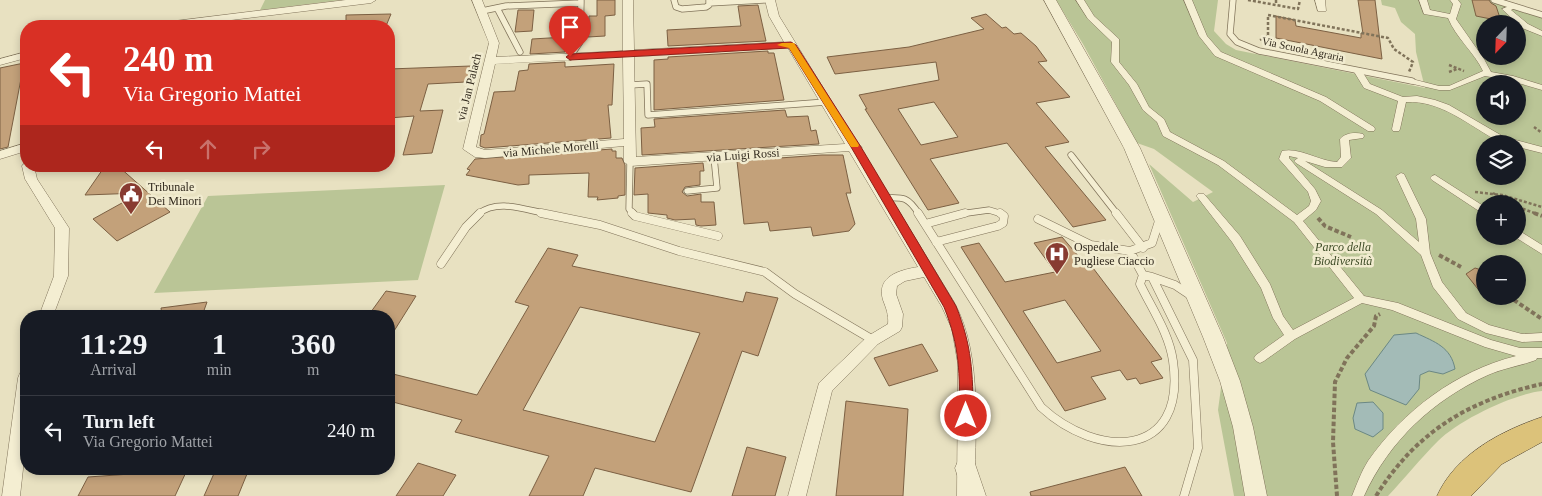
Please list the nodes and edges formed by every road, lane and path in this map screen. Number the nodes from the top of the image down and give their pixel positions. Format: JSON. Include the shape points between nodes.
{"nodes":[{"id":1,"x":371,"y":0,"type":"edge"},
{"id":2,"x":628,"y":0,"type":"edge"},
{"id":3,"x":674,"y":0,"type":"edge"},
{"id":4,"x":764,"y":0,"type":"edge"},
{"id":5,"x":770,"y":0,"type":"edge"},
{"id":6,"x":1050,"y":0,"type":"edge"},
{"id":7,"x":1080,"y":0,"type":"edge"},
{"id":8,"x":1188,"y":0,"type":"edge"},
{"id":9,"x":1233,"y":0,"type":"edge"},
{"id":10,"x":1248,"y":0,"type":"edge"},
{"id":11,"x":1276,"y":0,"type":"edge"},
{"id":12,"x":1300,"y":0,"type":"edge"},
{"id":13,"x":1423,"y":0,"type":"edge"},
{"id":14,"x":1448,"y":0,"type":"edge"},
{"id":15,"x":1454,"y":0,"type":"edge"},
{"id":16,"x":1494,"y":0,"type":"edge"},
{"id":17,"x":581,"y":1,"type":"edge"},
{"id":18,"x":709,"y":2,"type":"edge"},
{"id":19,"x":480,"y":5,"type":"edge"},
{"id":20,"x":1276,"y":5,"type":"junction"},
{"id":21,"x":1514,"y":6,"type":"junction"},
{"id":22,"x":497,"y":8,"type":"junction"},
{"id":23,"x":1454,"y":15,"type":"junction"},
{"id":24,"x":1542,"y":15,"type":"edge"},
{"id":25,"x":208,"y":20,"type":"edge"},
{"id":26,"x":1542,"y":34,"type":"edge"},
{"id":27,"x":1234,"y":40,"type":"junction"},
{"id":28,"x":791,"y":45,"type":"junction"},
{"id":29,"x":520,"y":52,"type":"dead end"},
{"id":30,"x":629,"y":53,"type":"junction"},
{"id":31,"x":20,"y":57,"type":"edge"},
{"id":32,"x":570,"y":57,"type":"junction"},
{"id":33,"x":490,"y":61,"type":"junction"},
{"id":34,"x":0,"y":62,"type":"edge"},
{"id":35,"x":1457,"y":69,"type":"dead end"},
{"id":36,"x":1357,"y":70,"type":"junction"},
{"id":37,"x":1409,"y":72,"type":"dead end"},
{"id":38,"x":1449,"y":72,"type":"dead end"},
{"id":39,"x":1488,"y":74,"type":"junction"},
{"id":40,"x":1412,"y":81,"type":"joint"},
{"id":41,"x":630,"y":85,"type":"junction"},
{"id":42,"x":1542,"y":88,"type":"edge"},
{"id":43,"x":1402,"y":100,"type":"junction"},
{"id":44,"x":826,"y":102,"type":"junction"},
{"id":45,"x":1534,"y":127,"type":"dead end"},
{"id":46,"x":1371,"y":129,"type":"dead end"},
{"id":47,"x":1396,"y":129,"type":"dead end"},
{"id":48,"x":1542,"y":133,"type":"edge"},
{"id":49,"x":1494,"y":135,"type":"edge"},
{"id":50,"x":1360,"y":136,"type":"dead end"},
{"id":51,"x":630,"y":142,"type":"junction"},
{"id":52,"x":1526,"y":146,"type":"edge"},
{"id":53,"x":856,"y":147,"type":"junction"},
{"id":54,"x":20,"y":149,"type":"edge"},
{"id":55,"x":1542,"y":150,"type":"edge"},
{"id":56,"x":472,"y":152,"type":"joint"},
{"id":57,"x":1285,"y":153,"type":"junction"},
{"id":58,"x":0,"y":155,"type":"edge"},
{"id":59,"x":1072,"y":156,"type":"dead end"},
{"id":60,"x":714,"y":157,"type":"junction"},
{"id":61,"x":630,"y":162,"type":"junction"},
{"id":62,"x":29,"y":172,"type":"edge"},
{"id":63,"x":1401,"y":176,"type":"dead end"},
{"id":64,"x":1435,"y":178,"type":"dead end"},
{"id":65,"x":687,"y":191,"type":"dead end"},
{"id":66,"x":1455,"y":192,"type":"junction"},
{"id":67,"x":1492,"y":192,"type":"junction"},
{"id":68,"x":1497,"y":195,"type":"edge"},
{"id":69,"x":1201,"y":196,"type":"dead end"},
{"id":70,"x":886,"y":198,"type":"junction"},
{"id":71,"x":1476,"y":206,"type":"edge"},
{"id":72,"x":1542,"y":207,"type":"edge"},
{"id":73,"x":1158,"y":209,"type":"junction"},
{"id":74,"x":1311,"y":210,"type":"junction"},
{"id":75,"x":1526,"y":210,"type":"edge"},
{"id":76,"x":1542,"y":216,"type":"edge"},
{"id":77,"x":1038,"y":219,"type":"dead end"},
{"id":78,"x":1296,"y":220,"type":"junction"},
{"id":79,"x":925,"y":224,"type":"junction"},
{"id":80,"x":718,"y":236,"type":"dead end"},
{"id":81,"x":1351,"y":237,"type":"dead end"},
{"id":82,"x":1526,"y":239,"type":"edge"},
{"id":83,"x":936,"y":242,"type":"junction"},
{"id":84,"x":1143,"y":248,"type":"junction"},
{"id":85,"x":1425,"y":250,"type":"junction"},
{"id":86,"x":1542,"y":250,"type":"edge"},
{"id":87,"x":1130,"y":251,"type":"junction"},
{"id":88,"x":441,"y":264,"type":"dead end"},
{"id":89,"x":1461,"y":267,"type":"dead end"},
{"id":90,"x":928,"y":271,"type":"junction"},
{"id":91,"x":1143,"y":275,"type":"junction"},
{"id":92,"x":1152,"y":277,"type":"junction"},
{"id":93,"x":1361,"y":299,"type":"junction"},
{"id":94,"x":1199,"y":304,"type":"junction"},
{"id":95,"x":1521,"y":305,"type":"edge"},
{"id":96,"x":1394,"y":306,"type":"junction"},
{"id":97,"x":48,"y":310,"type":"edge"},
{"id":98,"x":1462,"y":316,"type":"junction"},
{"id":99,"x":1542,"y":319,"type":"edge"},
{"id":100,"x":1455,"y":330,"type":"junction"},
{"id":101,"x":1291,"y":336,"type":"junction"},
{"id":102,"x":1542,"y":337,"type":"edge"},
{"id":103,"x":873,"y":340,"type":"junction"},
{"id":104,"x":1542,"y":354,"type":"edge"},
{"id":105,"x":1260,"y":358,"type":"dead end"},
{"id":106,"x":1542,"y":384,"type":"edge"},
{"id":107,"x":20,"y":425,"type":"edge"},
{"id":108,"x":1542,"y":429,"type":"edge"},
{"id":109,"x":966,"y":468,"type":"junction"},
{"id":110,"x":11,"y":496,"type":"edge"},
{"id":111,"x":797,"y":496,"type":"edge"},
{"id":112,"x":966,"y":496,"type":"edge"},
{"id":113,"x":975,"y":496,"type":"edge"},
{"id":114,"x":1184,"y":496,"type":"edge"},
{"id":115,"x":1256,"y":496,"type":"edge"},
{"id":116,"x":1337,"y":496,"type":"edge"},
{"id":117,"x":1358,"y":496,"type":"edge"},
{"id":118,"x":1376,"y":496,"type":"edge"},
{"id":119,"x":1452,"y":496,"type":"edge"}],
"edges":[{"from":1,"to":25,"type":"street"},
{"from":2,"to":30,"type":"street"},
{"from":3,"to":18,"type":"lane","via":[[676,7],[682,9],[706,7]]},
{"from":4,"to":18,"type":"lane"},
{"from":5,"to":28,"type":"street","via":[[774,16]]},
{"from":6,"to":73,"type":"street","via":[[1120,122]]},
{"from":7,"to":78,"type":"street","via":[[1091,17],[1116,41],[1115,62],[1133,84],[1146,108],[1161,121],[1166,134],[1221,163]]},
{"from":8,"to":46,"type":"street","via":[[1206,44],[1218,54],[1323,99]]},
{"from":9,"to":27,"type":"lane","via":[[1229,30]]},
{"from":10,"to":20,"type":"path"},
{"from":11,"to":20,"type":"path"},
{"from":12,"to":20,"type":"path","via":[[1298,9]]},
{"from":13,"to":23,"type":"street","via":[[1427,12]]},
{"from":14,"to":23,"type":"street"},
{"from":15,"to":23,"type":"street","via":[[1457,4]]},
{"from":16,"to":21,"type":"lane"},
{"from":17,"to":22,"type":"lane"},
{"from":17,"to":32,"type":"lane","via":[[580,42]]},
{"from":19,"to":22,"type":"lane"},
{"from":19,"to":33,"type":"street","name":"via Jan Palach","via":[[494,43]]},
{"from":21,"to":24,"type":"lane"},
{"from":21,"to":26,"type":"street","via":[[1506,9],[1525,26]]},
{"from":22,"to":29,"type":"lane"},
{"from":23,"to":39,"type":"street","via":[[1452,19],[1458,31],[1471,43]]},
{"from":27,"to":36,"type":"lane","name":"Via Scuola Agraria","via":[[1259,51]]},
{"from":27,"to":37,"type":"path","via":[[1262,40],[1268,36],[1268,15],[1388,38],[1394,48],[1413,62]]},
{"from":28,"to":30,"type":"street"},
{"from":28,"to":44,"type":"street"},
{"from":30,"to":32,"type":"street"},
{"from":30,"to":41,"type":"street"},
{"from":31,"to":34,"type":"street"},
{"from":32,"to":33,"type":"street"},
{"from":33,"to":56,"type":"street","name":"via Jan Palach","via":[[468,145]]},
{"from":35,"to":38,"type":"path"},
{"from":36,"to":40,"type":"lane","name":"Via Scuola Agraria"},
{"from":36,"to":43,"type":"street","via":[[1367,86]]},
{"from":39,"to":40,"type":"street","via":[[1450,88]]},
{"from":39,"to":42,"type":"street"},
{"from":41,"to":44,"type":"lane","via":[[647,84],[648,115]]},
{"from":41,"to":51,"type":"street"},
{"from":43,"to":47,"type":"street"},
{"from":43,"to":49,"type":"street","via":[[1416,99],[1441,105]]},
{"from":44,"to":53,"type":"street"},
{"from":45,"to":48,"type":"path"},
{"from":50,"to":57,"type":"street","via":[[1344,139],[1346,158],[1338,165],[1327,166]]},
{"from":51,"to":56,"type":"street","name":"via Michele Morelli","via":[[485,154]]},
{"from":51,"to":61,"type":"street"},
{"from":52,"to":55,"type":"street"},
{"from":53,"to":60,"type":"street","name":"via Luigi Rossi"},
{"from":53,"to":70,"type":"street"},
{"from":54,"to":58,"type":"street"},
{"from":57,"to":74,"type":"street","via":[[1290,169],[1312,191],[1316,201]]},
{"from":57,"to":85,"type":"street","via":[[1379,212]]},
{"from":59,"to":84,"type":"lane"},
{"from":60,"to":61,"type":"street","name":"via Luigi Rossi"},
{"from":60,"to":65,"type":"lane","via":[[717,188]]},
{"from":61,"to":80,"type":"lane","via":[[629,208],[635,216]]},
{"from":62,"to":97,"type":"street","via":[[62,228],[61,276]]},
{"from":63,"to":85,"type":"street","via":[[1421,219]]},
{"from":64,"to":66,"type":"street"},
{"from":66,"to":67,"type":"path"},
{"from":66,"to":71,"type":"street"},
{"from":67,"to":68,"type":"path"},
{"from":67,"to":72,"type":"path"},
{"from":69,"to":101,"type":"street","via":[[1236,239],[1266,286],[1278,318]]},
{"from":70,"to":79,"type":"lane","via":[[897,196],[909,200]]},
{"from":70,"to":90,"type":"street"},
{"from":73,"to":84,"type":"lane","via":[[1156,236]]},
{"from":73,"to":94,"type":"street"},
{"from":74,"to":78,"type":"street"},
{"from":74,"to":81,"type":"path","via":[[1325,226]]},
{"from":75,"to":76,"type":"path"},
{"from":77,"to":87,"type":"lane","via":[[1091,245]]},
{"from":78,"to":93,"type":"street"},
{"from":79,"to":83,"type":"lane"},
{"from":79,"to":83,"type":"lane","via":[[984,209],[996,210],[1004,216],[1003,223],[998,226]]},
{"from":82,"to":86,"type":"street"},
{"from":83,"to":91,"type":"lane","via":[[1041,407],[1074,432],[1106,442],[1140,440],[1150,436],[1159,429],[1169,409],[1173,360],[1140,284]]},
{"from":84,"to":87,"type":"lane"},
{"from":85,"to":89,"type":"path"},
{"from":85,"to":98,"type":"street","via":[[1437,284]]},
{"from":87,"to":91,"type":"lane"},
{"from":88,"to":103,"type":"lane","via":[[479,212],[489,206],[502,205],[600,225],[679,251],[765,272],[795,294]]},
{"from":90,"to":103,"type":"street","via":[[892,281],[888,292],[897,323]]},
{"from":90,"to":109,"type":"street","via":[[950,306],[959,329],[966,364]]},
{"from":91,"to":92,"type":"lane"},
{"from":92,"to":94,"type":"lane","via":[[1186,291]]},
{"from":92,"to":114,"type":"lane","via":[[1193,360],[1198,448]]},
{"from":93,"to":96,"type":"street"},
{"from":93,"to":101,"type":"street"},
{"from":94,"to":115,"type":"street","via":[[1230,381],[1243,427]]},
{"from":95,"to":99,"type":"path"},
{"from":96,"to":100,"type":"street"},
{"from":96,"to":116,"type":"path","via":[[1376,316],[1374,326],[1346,358],[1335,382],[1333,442]]},
{"from":98,"to":100,"type":"street"},
{"from":98,"to":102,"type":"street","via":[[1486,329],[1522,338]]},
{"from":100,"to":104,"type":"street","via":[[1520,354]]},
{"from":101,"to":105,"type":"street"},
{"from":103,"to":111,"type":"street","via":[[825,388]]},
{"from":104,"to":117,"type":"street","via":[[1484,371],[1442,395],[1396,435],[1372,466]]},
{"from":106,"to":118,"type":"path","via":[[1502,392],[1452,418],[1413,448],[1386,477]]},
{"from":107,"to":110,"type":"street"},
{"from":108,"to":119,"type":"highway","via":[[1514,439],[1491,455]]},
{"from":109,"to":112,"type":"street"},
{"from":109,"to":113,"type":"street"}]}
